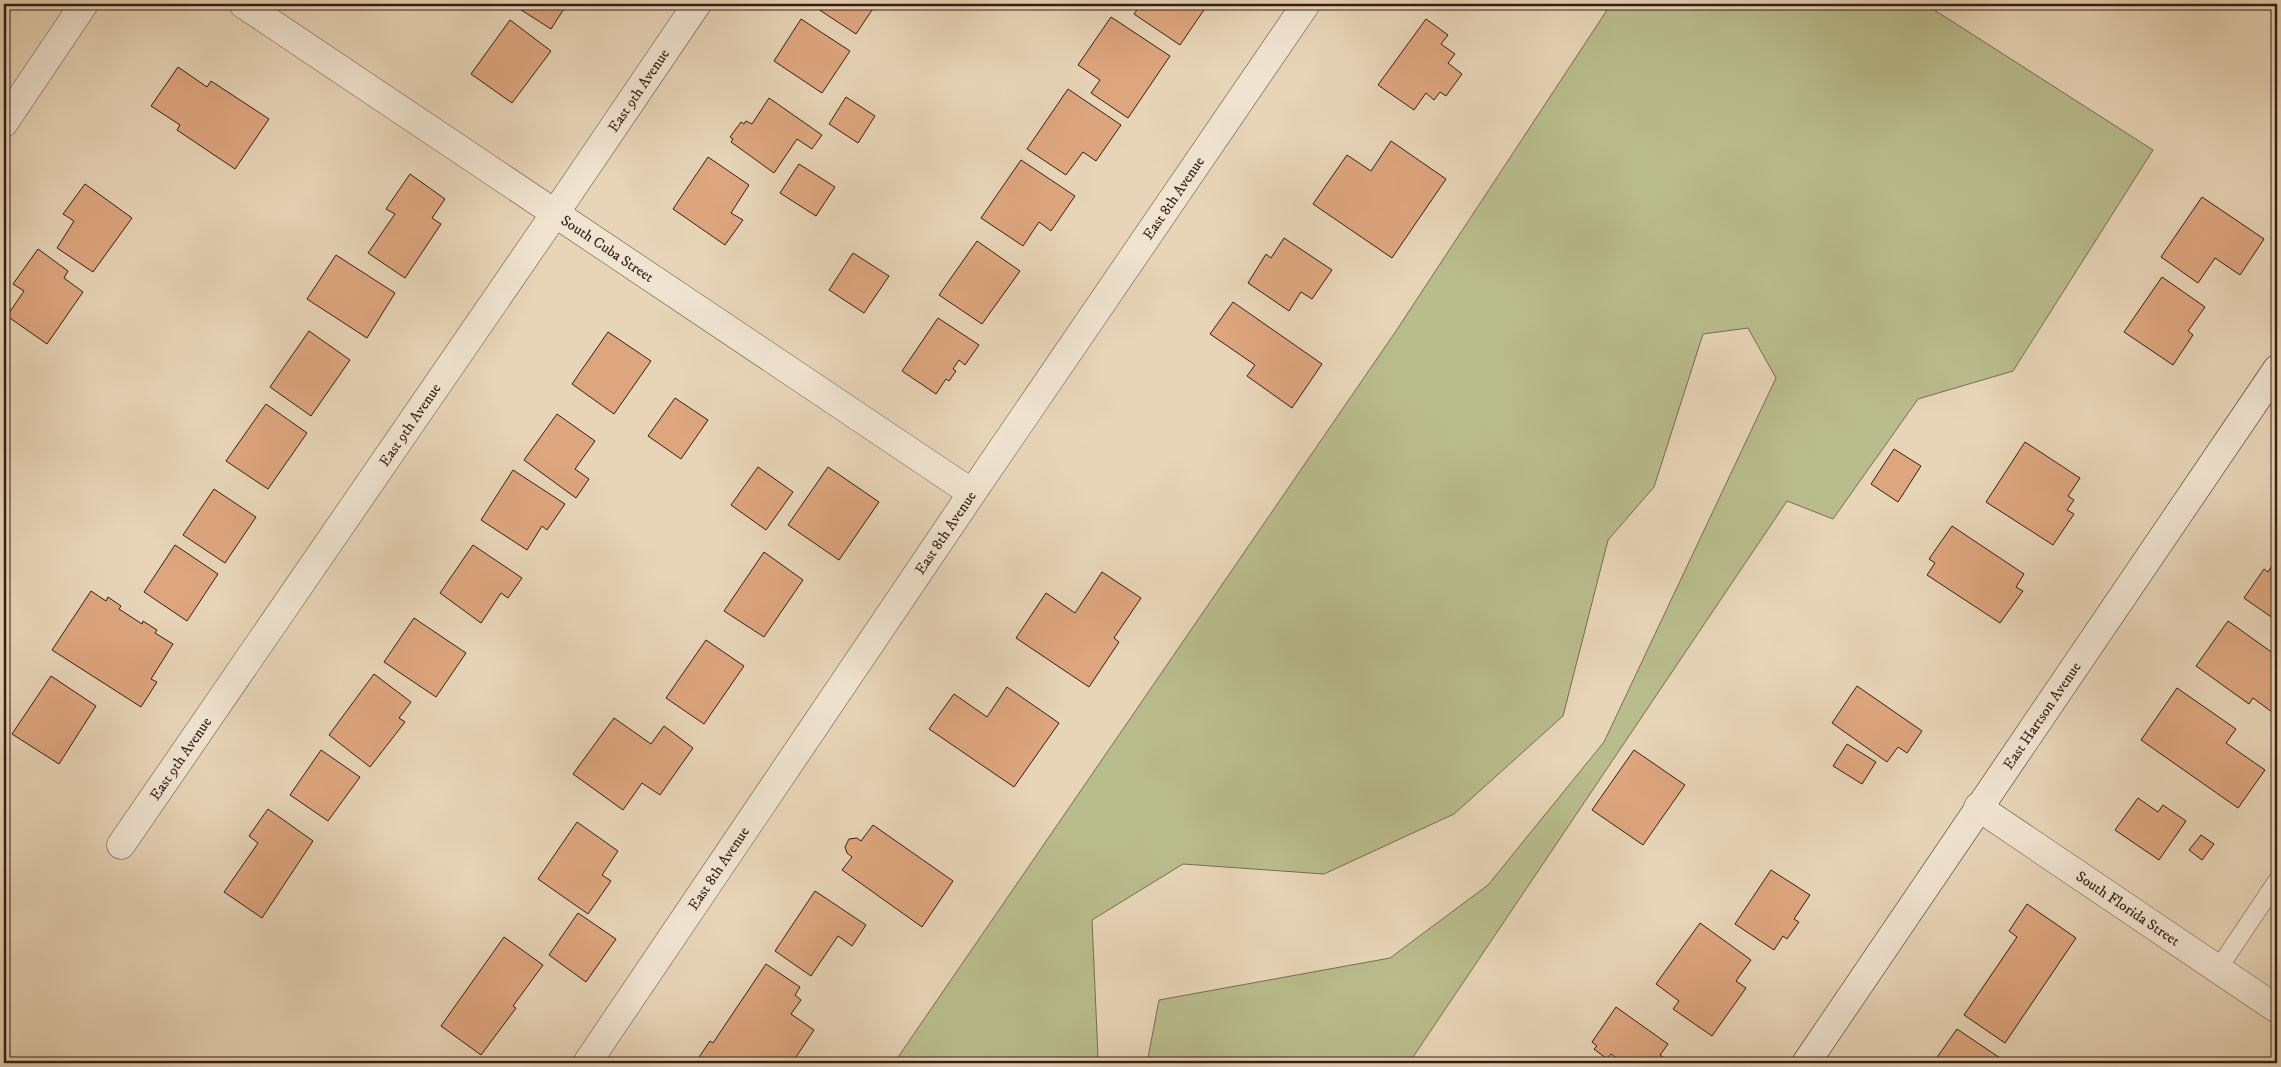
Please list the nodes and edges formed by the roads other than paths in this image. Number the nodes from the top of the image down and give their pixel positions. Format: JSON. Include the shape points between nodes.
{"nodes":[{"id":1,"x":84,"y":4,"type":"edge"},
{"id":2,"x":243,"y":4,"type":"edge"},
{"id":3,"x":697,"y":4,"type":"edge"},
{"id":4,"x":1306,"y":4,"type":"edge"},
{"id":5,"x":4,"y":123,"type":"edge"},
{"id":6,"x":556,"y":212,"type":"junction"},
{"id":7,"x":2277,"y":369,"type":"edge"},
{"id":8,"x":972,"y":493,"type":"junction"},
{"id":9,"x":1978,"y":807,"type":"junction"},
{"id":10,"x":122,"y":844,"type":"dead end"},
{"id":11,"x":2277,"y":881,"type":"edge"},
{"id":12,"x":2218,"y":969,"type":"junction"},
{"id":13,"x":2277,"y":1009,"type":"edge"},
{"id":14,"x":587,"y":1063,"type":"edge"},
{"id":15,"x":1806,"y":1063,"type":"edge"}],
"edges":[{"from":1,"to":5,"type":"street"},
{"from":2,"to":6,"type":"street","name":"South Cuba Street"},
{"from":3,"to":6,"type":"street","name":"East 9th Avenue"},
{"from":4,"to":8,"type":"street","name":"East 8th Avenue"},
{"from":6,"to":8,"type":"street","name":"South Cuba Street"},
{"from":6,"to":10,"type":"street","name":"East 9th Avenue"},
{"from":7,"to":9,"type":"street","name":"East Hartson Avenue"},
{"from":8,"to":14,"type":"street","name":"East 8th Avenue"},
{"from":9,"to":12,"type":"street","name":"South Florida Street"},
{"from":9,"to":15,"type":"street","name":"East Hartson Avenue"},
{"from":11,"to":12,"type":"lane"},
{"from":12,"to":13,"type":"street","name":"South Florida Street"}]}
